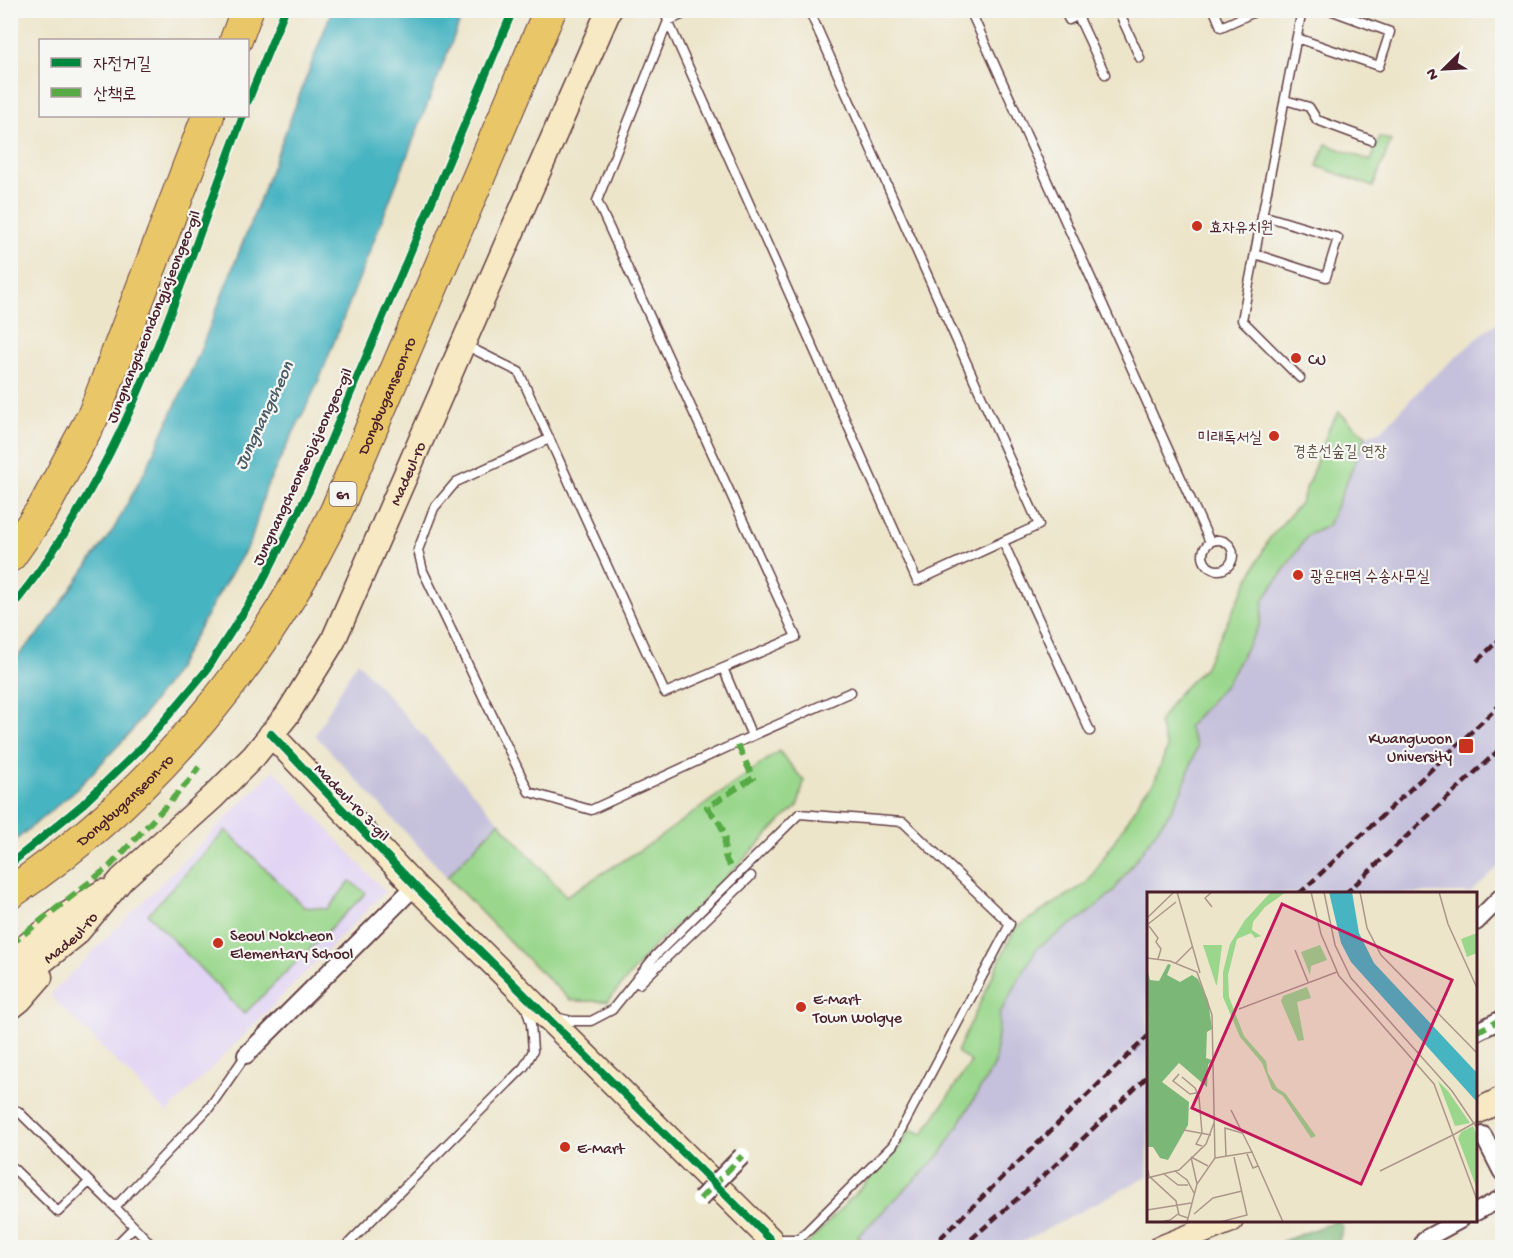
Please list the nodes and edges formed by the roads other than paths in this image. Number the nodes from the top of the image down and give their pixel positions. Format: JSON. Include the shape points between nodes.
{"nodes":[{"id":1,"x":248,"y":10,"type":"edge"},
{"id":2,"x":550,"y":10,"type":"edge"},
{"id":3,"x":609,"y":10,"type":"edge"},
{"id":4,"x":664,"y":10,"type":"edge"},
{"id":5,"x":693,"y":10,"type":"edge"},
{"id":6,"x":809,"y":10,"type":"edge"},
{"id":7,"x":970,"y":10,"type":"edge"},
{"id":8,"x":1064,"y":10,"type":"edge"},
{"id":9,"x":1090,"y":10,"type":"edge"},
{"id":10,"x":1118,"y":10,"type":"edge"},
{"id":11,"x":1214,"y":10,"type":"edge"},
{"id":12,"x":1260,"y":10,"type":"edge"},
{"id":13,"x":1302,"y":10,"type":"edge"},
{"id":14,"x":1330,"y":10,"type":"edge"},
{"id":15,"x":1078,"y":16,"type":"junction"},
{"id":16,"x":668,"y":21,"type":"junction"},
{"id":17,"x":1297,"y":38,"type":"junction"},
{"id":18,"x":236,"y":39,"type":"edge"},
{"id":19,"x":1140,"y":57,"type":"dead end"},
{"id":20,"x":1105,"y":74,"type":"dead end"},
{"id":21,"x":1285,"y":100,"type":"junction"},
{"id":22,"x":208,"y":117,"type":"edge"},
{"id":23,"x":1371,"y":140,"type":"dead end"},
{"id":24,"x":1262,"y":215,"type":"junction"},
{"id":25,"x":1255,"y":254,"type":"junction"},
{"id":26,"x":462,"y":344,"type":"junction"},
{"id":27,"x":1300,"y":378,"type":"dead end"},
{"id":28,"x":549,"y":439,"type":"junction"},
{"id":29,"x":1003,"y":542,"type":"junction"},
{"id":30,"x":1210,"y":542,"type":"dead end"},
{"id":31,"x":10,"y":556,"type":"edge"},
{"id":32,"x":723,"y":668,"type":"junction"},
{"id":33,"x":851,"y":692,"type":"dead end"},
{"id":34,"x":1090,"y":731,"type":"dead end"},
{"id":35,"x":271,"y":734,"type":"junction"},
{"id":36,"x":752,"y":736,"type":"junction"},
{"id":37,"x":751,"y":876,"type":"dead end"},
{"id":38,"x":122,"y":879,"type":"junction"},
{"id":39,"x":415,"y":885,"type":"junction"},
{"id":40,"x":13,"y":893,"type":"edge"},
{"id":41,"x":1503,"y":896,"type":"edge"},
{"id":42,"x":1477,"y":921,"type":"edge"},
{"id":43,"x":75,"y":935,"type":"junction"},
{"id":44,"x":10,"y":959,"type":"edge"},
{"id":45,"x":10,"y":987,"type":"edge"},
{"id":46,"x":521,"y":992,"type":"junction"},
{"id":47,"x":10,"y":1008,"type":"edge"},
{"id":48,"x":612,"y":1010,"type":"junction"},
{"id":49,"x":543,"y":1014,"type":"junction"},
{"id":50,"x":1503,"y":1019,"type":"edge"},
{"id":51,"x":1477,"y":1032,"type":"edge"},
{"id":52,"x":246,"y":1055,"type":"joint"},
{"id":53,"x":1503,"y":1099,"type":"edge"},
{"id":54,"x":10,"y":1118,"type":"edge"},
{"id":55,"x":1479,"y":1123,"type":"edge"},
{"id":56,"x":742,"y":1156,"type":"dead end"},
{"id":57,"x":10,"y":1166,"type":"edge"},
{"id":58,"x":1503,"y":1172,"type":"edge"},
{"id":59,"x":89,"y":1182,"type":"junction"},
{"id":60,"x":1503,"y":1198,"type":"edge"},
{"id":61,"x":700,"y":1199,"type":"dead end"},
{"id":62,"x":115,"y":1207,"type":"junction"},
{"id":63,"x":1477,"y":1211,"type":"edge"},
{"id":64,"x":1228,"y":1222,"type":"edge"},
{"id":65,"x":1458,"y":1222,"type":"edge"},
{"id":66,"x":134,"y":1227,"type":"junction"},
{"id":67,"x":766,"y":1243,"type":"edge"},
{"id":68,"x":113,"y":1248,"type":"edge"},
{"id":69,"x":155,"y":1248,"type":"edge"},
{"id":70,"x":344,"y":1248,"type":"edge"},
{"id":71,"x":1161,"y":1248,"type":"edge"},
{"id":72,"x":1421,"y":1248,"type":"edge"}],
"edges":[{"from":1,"to":18,"type":"highway"},
{"from":2,"to":40,"type":"highway","name":"Dongbuganseon-ro","number":"61","via":[[337,509],[290,596],[226,691],[181,745],[98,824]]},
{"from":3,"to":26,"type":"main road","name":"Madeul-ro"},
{"from":4,"to":16,"type":"lane"},
{"from":5,"to":16,"type":"lane"},
{"from":6,"to":29,"type":"lane","via":[[1039,525]]},
{"from":7,"to":30,"type":"lane"},
{"from":8,"to":15,"type":"lane","via":[[1069,20]]},
{"from":9,"to":15,"type":"lane"},
{"from":10,"to":19,"type":"lane"},
{"from":11,"to":12,"type":"lane","via":[[1221,27]]},
{"from":13,"to":17,"type":"lane"},
{"from":14,"to":17,"type":"lane","via":[[1390,32],[1379,66]]},
{"from":15,"to":20,"type":"lane"},
{"from":16,"to":29,"type":"lane","via":[[917,581]]},
{"from":16,"to":32,"type":"lane","via":[[597,201],[796,637]]},
{"from":17,"to":21,"type":"lane"},
{"from":21,"to":23,"type":"lane","via":[[1309,107],[1317,120]]},
{"from":21,"to":24,"type":"lane"},
{"from":22,"to":31,"type":"highway","via":[[94,414],[43,509]]},
{"from":24,"to":25,"type":"lane"},
{"from":24,"to":25,"type":"lane","via":[[1338,238],[1326,277]]},
{"from":25,"to":27,"type":"lane","via":[[1242,320]]},
{"from":26,"to":28,"type":"lane","via":[[519,372]]},
{"from":26,"to":35,"type":"main road","name":"Madeul-ro","via":[[333,641]]},
{"from":28,"to":32,"type":"lane","via":[[665,693]]},
{"from":28,"to":36,"type":"lane","via":[[456,482],[434,508],[418,550],[423,571],[529,792],[591,810]]},
{"from":29,"to":34,"type":"lane"},
{"from":32,"to":36,"type":"lane"},
{"from":33,"to":36,"type":"lane"},
{"from":35,"to":38,"type":"main road","name":"Madeul-ro","via":[[213,797]]},
{"from":35,"to":39,"type":"main road","name":"Madeul-ro 3-gil"},
{"from":37,"to":48,"type":"lane"},
{"from":38,"to":43,"type":"main road","name":"Madeul-ro"},
{"from":38,"to":44,"type":"main road","name":"Madeul-ro","via":[[62,918]]},
{"from":39,"to":46,"type":"main road","name":"Madeul-ro 3-gil"},
{"from":39,"to":52,"type":"street"},
{"from":41,"to":42,"type":"street"},
{"from":43,"to":45,"type":"main road","name":"Madeul-ro"},
{"from":43,"to":47,"type":"main road"},
{"from":46,"to":49,"type":"main road","name":"Madeul-ro 3-gil"},
{"from":46,"to":70,"type":"lane","via":[[531,1024],[533,1051],[524,1067]]},
{"from":48,"to":49,"type":"lane","via":[[591,1021]]},
{"from":48,"to":67,"type":"lane","via":[[656,955],[799,814],[903,822],[1010,924],[893,1145],[799,1239]]},
{"from":49,"to":67,"type":"main road","name":"Madeul-ro 3-gil"},
{"from":50,"to":51,"type":"street"},
{"from":52,"to":62,"type":"lane","via":[[209,1108]]},
{"from":53,"to":55,"type":"main road"},
{"from":54,"to":59,"type":"lane","via":[[18,1111]]},
{"from":55,"to":58,"type":"street"},
{"from":56,"to":61,"type":"street","bridge":true},
{"from":57,"to":59,"type":"lane","via":[[58,1212]]},
{"from":59,"to":62,"type":"lane"},
{"from":60,"to":63,"type":"street"},
{"from":62,"to":66,"type":"lane"},
{"from":64,"to":71,"type":"main road"},
{"from":65,"to":72,"type":"street","via":[[1425,1239]]},
{"from":66,"to":68,"type":"lane"},
{"from":66,"to":69,"type":"lane"}]}
